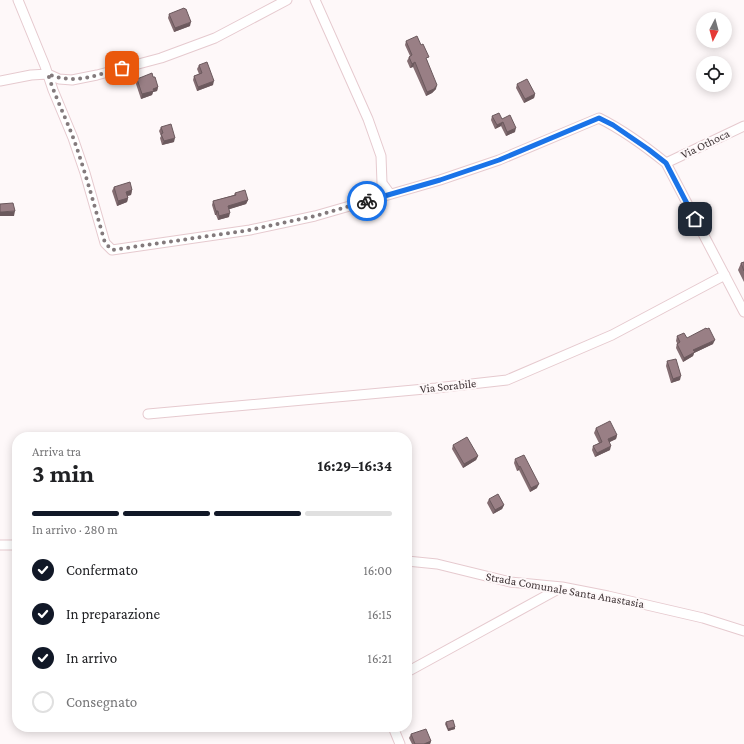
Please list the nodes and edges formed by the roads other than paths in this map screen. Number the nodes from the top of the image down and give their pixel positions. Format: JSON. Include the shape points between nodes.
{"nodes":[{"id":1,"x":18,"y":0,"type":"edge"},
{"id":2,"x":287,"y":0,"type":"edge"},
{"id":3,"x":315,"y":0,"type":"edge"},
{"id":4,"x":48,"y":74,"type":"junction"},
{"id":5,"x":0,"y":81,"type":"edge"},
{"id":6,"x":744,"y":126,"type":"edge"},
{"id":7,"x":666,"y":163,"type":"junction"},
{"id":8,"x":390,"y":194,"type":"junction"},
{"id":9,"x":725,"y":275,"type":"junction"},
{"id":10,"x":744,"y":312,"type":"edge"},
{"id":11,"x":148,"y":414,"type":"dead end"},
{"id":12,"x":0,"y":545,"type":"edge"},
{"id":13,"x":12,"y":545,"type":"edge"},
{"id":14,"x":412,"y":562,"type":"edge"},
{"id":15,"x":562,"y":587,"type":"junction"},
{"id":16,"x":744,"y":631,"type":"edge"},
{"id":17,"x":412,"y":669,"type":"edge"},
{"id":18,"x":396,"y":732,"type":"edge"},
{"id":19,"x":400,"y":744,"type":"edge"}],
"edges":[{"from":1,"to":4,"type":"street"},
{"from":2,"to":4,"type":"street","via":[[215,38],[161,58],[72,80],[59,79]]},
{"from":3,"to":8,"type":"street","via":[[368,120],[381,156],[382,183]]},
{"from":4,"to":5,"type":"street"},
{"from":4,"to":8,"type":"street","via":[[83,166],[105,243],[112,250],[250,230],[315,216]]},
{"from":6,"to":7,"type":"street","name":"Via Othoca"},
{"from":7,"to":8,"type":"street","via":[[599,118],[499,160]]},
{"from":7,"to":9,"type":"street"},
{"from":9,"to":10,"type":"street"},
{"from":9,"to":11,"type":"street","name":"Via Sorabile","via":[[612,336],[507,380]]},
{"from":12,"to":13,"type":"street"},
{"from":14,"to":15,"type":"street","name":"Strada Comunale Santa Anastasia","via":[[437,564],[510,582]]},
{"from":15,"to":16,"type":"street","name":"Strada Comunale Santa Anastasia","via":[[703,618]]},
{"from":15,"to":17,"type":"street"},
{"from":18,"to":19,"type":"street"}]}
